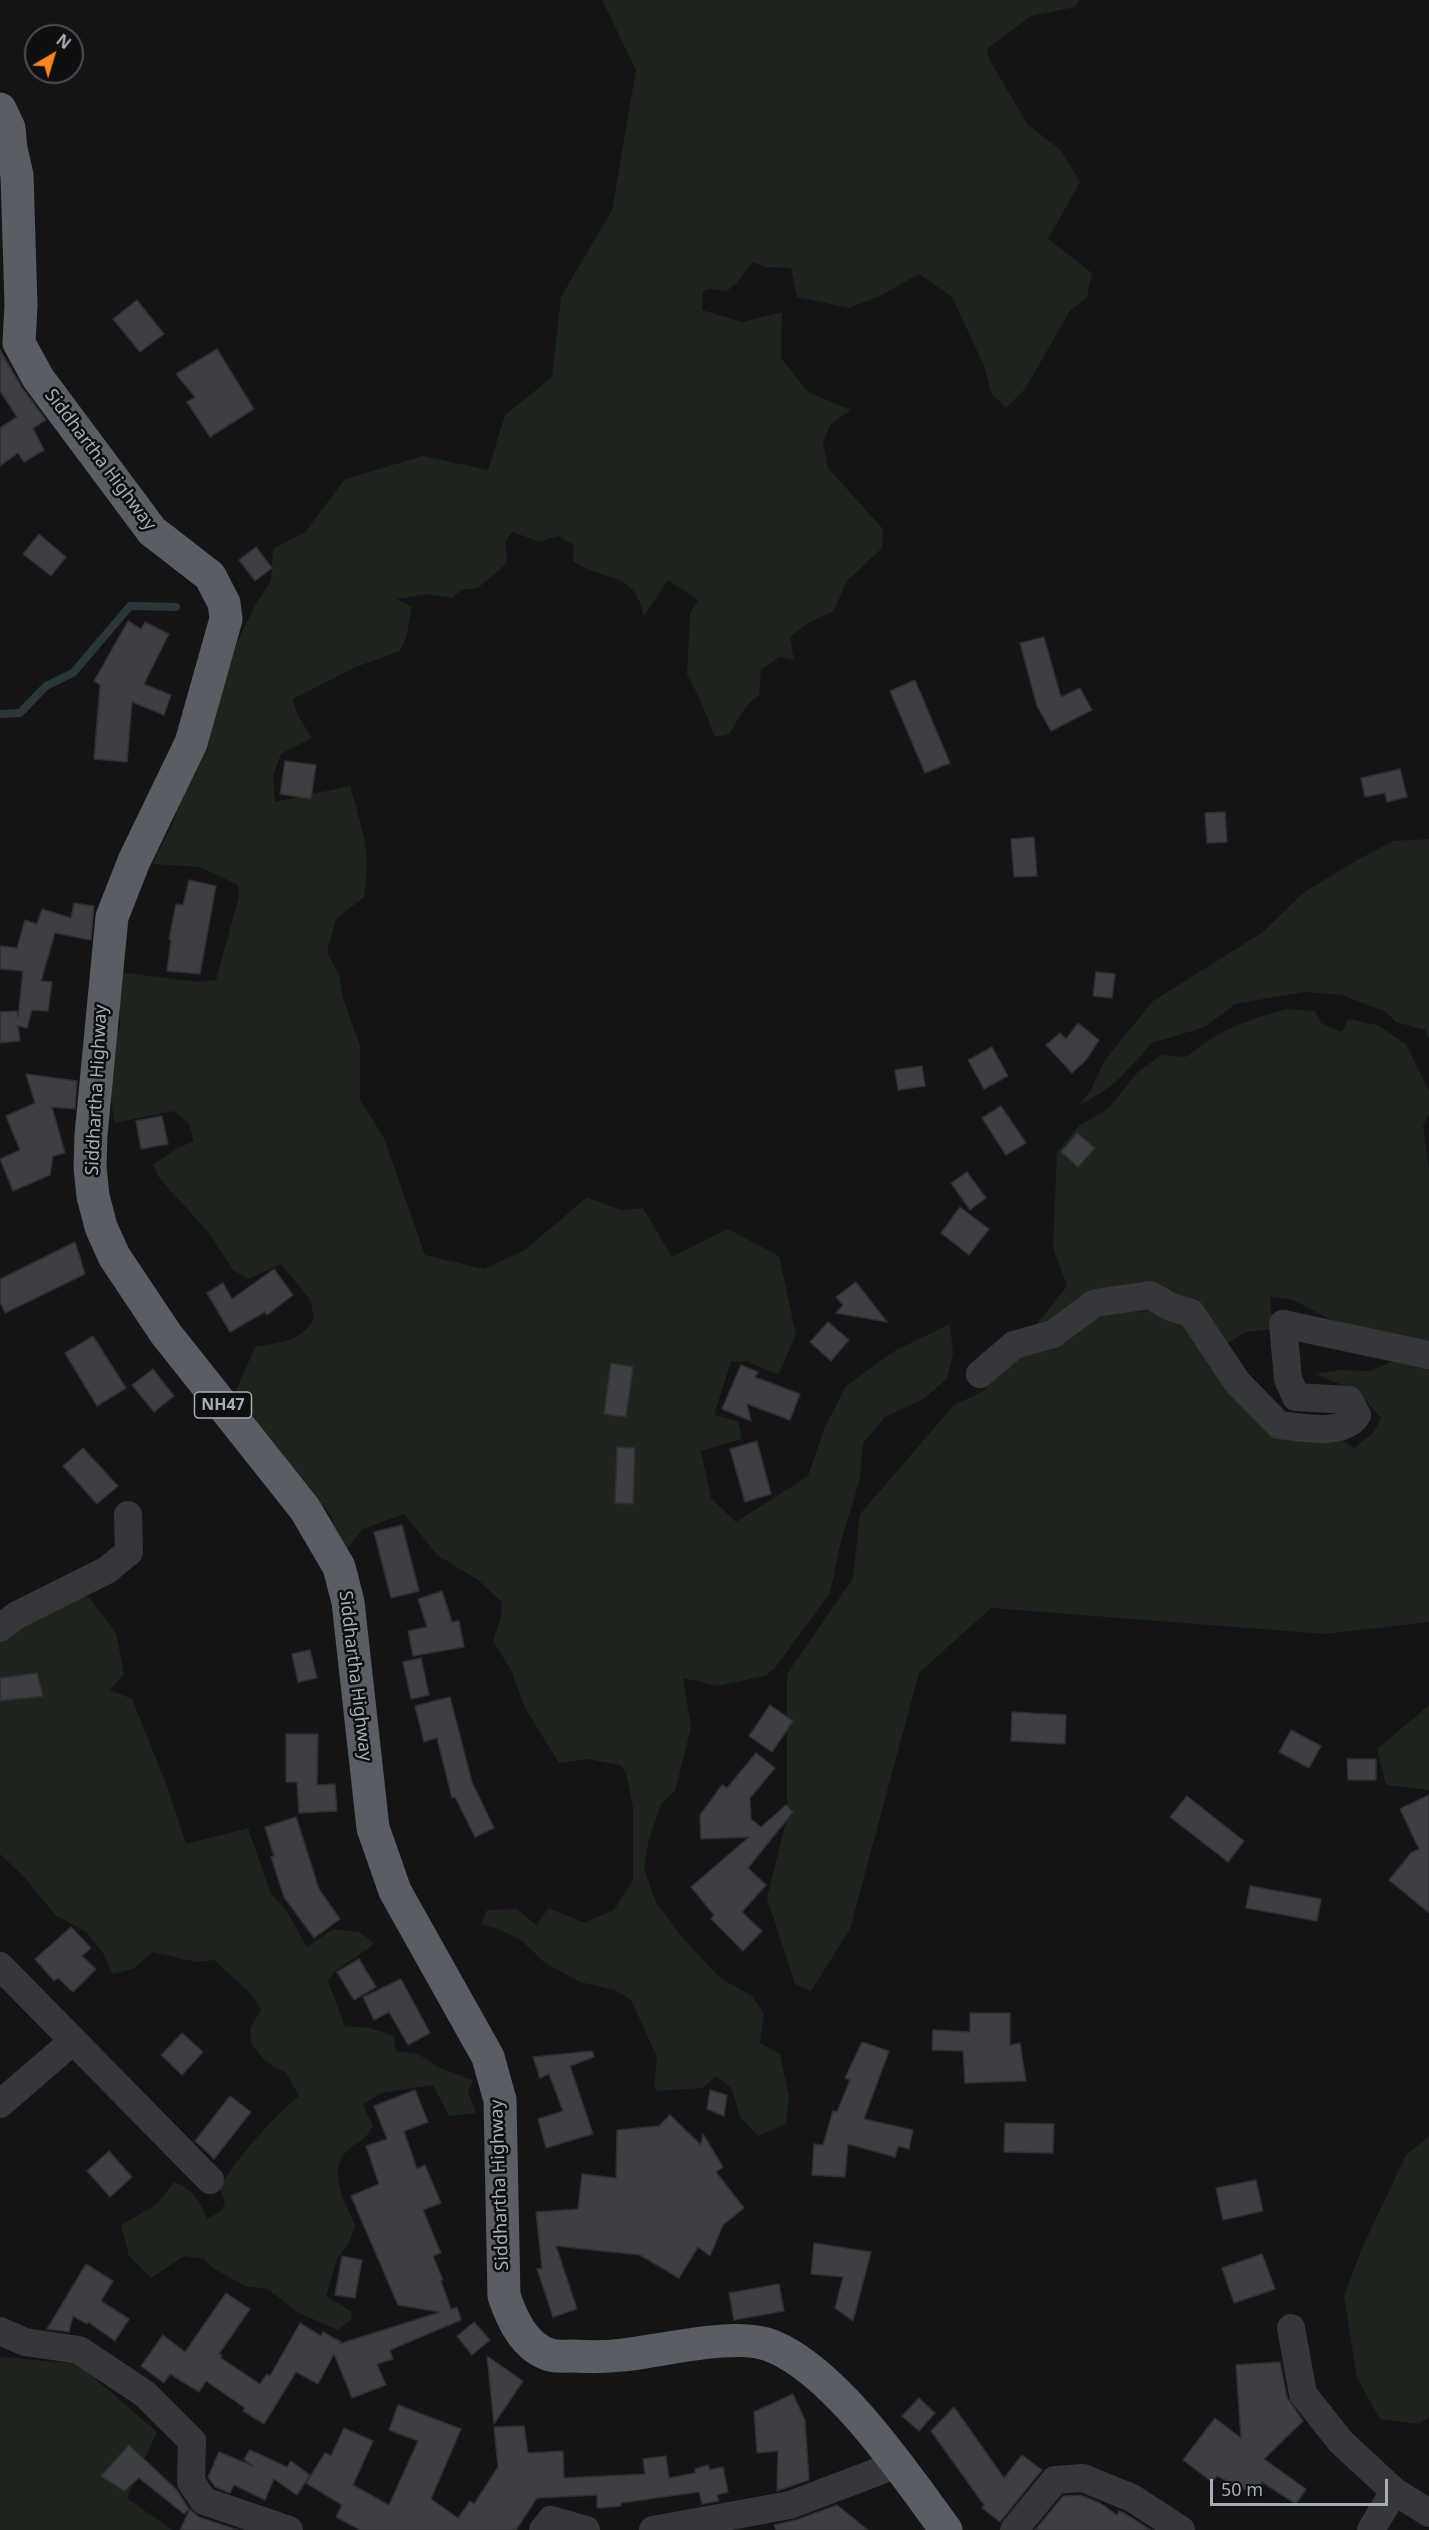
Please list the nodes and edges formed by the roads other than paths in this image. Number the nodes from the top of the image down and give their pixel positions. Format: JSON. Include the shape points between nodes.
{"nodes":[{"id":1,"x":0,"y":109,"type":"edge"},
{"id":2,"x":1429,"y":1355,"type":"edge"},
{"id":3,"x":980,"y":1374,"type":"dead end"},
{"id":4,"x":128,"y":1515,"type":"dead end"},
{"id":5,"x":0,"y":1628,"type":"edge"},
{"id":6,"x":0,"y":1966,"type":"edge"},
{"id":7,"x":73,"y":2041,"type":"junction"},
{"id":8,"x":0,"y":2104,"type":"edge"},
{"id":9,"x":210,"y":2180,"type":"dead end"},
{"id":10,"x":1291,"y":2328,"type":"dead end"},
{"id":11,"x":0,"y":2331,"type":"edge"},
{"id":12,"x":898,"y":2464,"type":"junction"},
{"id":13,"x":1394,"y":2491,"type":"junction"},
{"id":14,"x":1429,"y":2513,"type":"edge"},
{"id":15,"x":289,"y":2530,"type":"edge"},
{"id":16,"x":543,"y":2530,"type":"edge"},
{"id":17,"x":586,"y":2530,"type":"edge"},
{"id":18,"x":653,"y":2530,"type":"edge"},
{"id":19,"x":946,"y":2530,"type":"edge"},
{"id":20,"x":1014,"y":2530,"type":"edge"},
{"id":21,"x":1181,"y":2530,"type":"edge"},
{"id":22,"x":1371,"y":2530,"type":"edge"}],
"edges":[{"from":1,"to":12,"type":"highway","name":"Siddhartha Highway","number":"NH47","via":[[9,128],[17,175],[19,343],[38,378],[152,531],[210,576],[224,603],[226,619],[191,743],[134,861],[112,917],[91,1135],[93,1196],[101,1227],[121,1266],[166,1335],[305,1509],[339,1567],[348,1602],[373,1828],[395,1891],[488,2056],[500,2100],[504,2296],[513,2321],[528,2340],[550,2355],[621,2355],[722,2341],[769,2344],[790,2354],[843,2400]]},
{"from":2,"to":3,"type":"street","via":[[1283,1324],[1288,1378],[1296,1397],[1349,1400],[1357,1415],[1341,1429],[1279,1425],[1237,1382],[1191,1313],[1150,1295],[1095,1303],[1053,1334],[1014,1345]]},
{"from":4,"to":5,"type":"street","via":[[129,1552],[107,1570],[17,1614]]},
{"from":6,"to":7,"type":"street"},
{"from":7,"to":8,"type":"street"},
{"from":7,"to":9,"type":"street"},
{"from":10,"to":13,"type":"street","via":[[1303,2394],[1341,2442]]},
{"from":11,"to":15,"type":"street","via":[[25,2342],[79,2350],[145,2394],[192,2441],[191,2482],[204,2501]]},
{"from":12,"to":18,"type":"street","via":[[790,2505]]},
{"from":12,"to":19,"type":"highway","name":"Siddhartha Highway","number":"NH47"},
{"from":13,"to":14,"type":"street"},
{"from":13,"to":22,"type":"street"},
{"from":16,"to":17,"type":"street","via":[[551,2520]]},
{"from":20,"to":21,"type":"street","via":[[1055,2480],[1083,2478],[1132,2498]]}]}
